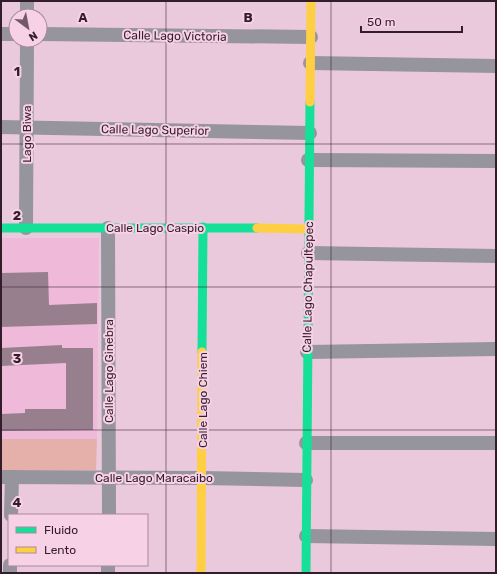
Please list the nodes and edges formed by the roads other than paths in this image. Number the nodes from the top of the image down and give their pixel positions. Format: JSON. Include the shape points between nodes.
{"nodes":[{"id":1,"x":311,"y":1,"type":"edge"},
{"id":2,"x":48,"y":34,"type":"edge"},
{"id":3,"x":311,"y":37,"type":"junction"},
{"id":4,"x":27,"y":48,"type":"edge"},
{"id":5,"x":310,"y":63,"type":"junction"},
{"id":6,"x":496,"y":66,"type":"edge"},
{"id":7,"x":1,"y":127,"type":"edge"},
{"id":8,"x":27,"y":127,"type":"junction"},
{"id":9,"x":310,"y":133,"type":"junction"},
{"id":10,"x":308,"y":160,"type":"junction"},
{"id":11,"x":496,"y":161,"type":"edge"},
{"id":12,"x":203,"y":227,"type":"junction"},
{"id":13,"x":1,"y":228,"type":"edge"},
{"id":14,"x":26,"y":228,"type":"junction"},
{"id":15,"x":108,"y":228,"type":"junction"},
{"id":16,"x":308,"y":229,"type":"junction"},
{"id":17,"x":308,"y":253,"type":"junction"},
{"id":18,"x":496,"y":256,"type":"edge"},
{"id":19,"x":496,"y":349,"type":"edge"},
{"id":20,"x":307,"y":352,"type":"junction"},
{"id":21,"x":306,"y":443,"type":"junction"},
{"id":22,"x":496,"y":443,"type":"edge"},
{"id":23,"x":6,"y":477,"type":"edge"},
{"id":24,"x":109,"y":477,"type":"junction"},
{"id":25,"x":203,"y":478,"type":"junction"},
{"id":26,"x":306,"y":480,"type":"junction"},
{"id":27,"x":11,"y":514,"type":"edge"},
{"id":28,"x":109,"y":514,"type":"edge"},
{"id":29,"x":306,"y":536,"type":"junction"},
{"id":30,"x":496,"y":539,"type":"edge"},
{"id":31,"x":202,"y":573,"type":"edge"},
{"id":32,"x":306,"y":573,"type":"edge"}],
"edges":[{"from":1,"to":3,"type":"street","name":"Calle Lago Chapultepec"},
{"from":2,"to":3,"type":"street","name":"Calle Lago Victoria"},
{"from":3,"to":5,"type":"street","name":"Calle Lago Chapultepec"},
{"from":4,"to":8,"type":"street","name":"Lago Biwa"},
{"from":5,"to":6,"type":"street"},
{"from":5,"to":9,"type":"street","name":"Calle Lago Chapultepec"},
{"from":7,"to":8,"type":"street","name":"Calle Lago Superior"},
{"from":8,"to":9,"type":"street","name":"Calle Lago Superior"},
{"from":8,"to":14,"type":"street","name":"Lago Biwa"},
{"from":9,"to":10,"type":"street","name":"Calle Lago Chapultepec"},
{"from":10,"to":11,"type":"street"},
{"from":10,"to":16,"type":"street","name":"Calle Lago Chapultepec"},
{"from":12,"to":15,"type":"street","name":"Calle Lago Caspio"},
{"from":12,"to":16,"type":"street","name":"Calle Lago Caspio"},
{"from":12,"to":25,"type":"street","name":"Calle Lago Chiem"},
{"from":13,"to":14,"type":"street","name":"Calle Lago Caspio"},
{"from":14,"to":15,"type":"street","name":"Calle Lago Caspio"},
{"from":15,"to":24,"type":"street","name":"Calle Lago Ginebra"},
{"from":16,"to":17,"type":"street","name":"Calle Lago Chapultepec"},
{"from":17,"to":18,"type":"street"},
{"from":17,"to":20,"type":"street","name":"Calle Lago Chapultepec"},
{"from":19,"to":20,"type":"street"},
{"from":20,"to":21,"type":"street","name":"Calle Lago Chapultepec"},
{"from":21,"to":22,"type":"street"},
{"from":21,"to":26,"type":"street","name":"Calle Lago Chapultepec"},
{"from":23,"to":24,"type":"street","name":"Calle Lago Maracaibo"},
{"from":23,"to":27,"type":"street"},
{"from":24,"to":25,"type":"street","name":"Calle Lago Maracaibo"},
{"from":24,"to":28,"type":"street","name":"Calle Lago Ginebra"},
{"from":25,"to":26,"type":"street","name":"Calle Lago Maracaibo"},
{"from":25,"to":31,"type":"street","name":"Calle Lago Chiem"},
{"from":26,"to":29,"type":"street","name":"Calle Lago Chapultepec"},
{"from":29,"to":30,"type":"street"},
{"from":29,"to":32,"type":"street","name":"Calle Lago Chapultepec"}]}
